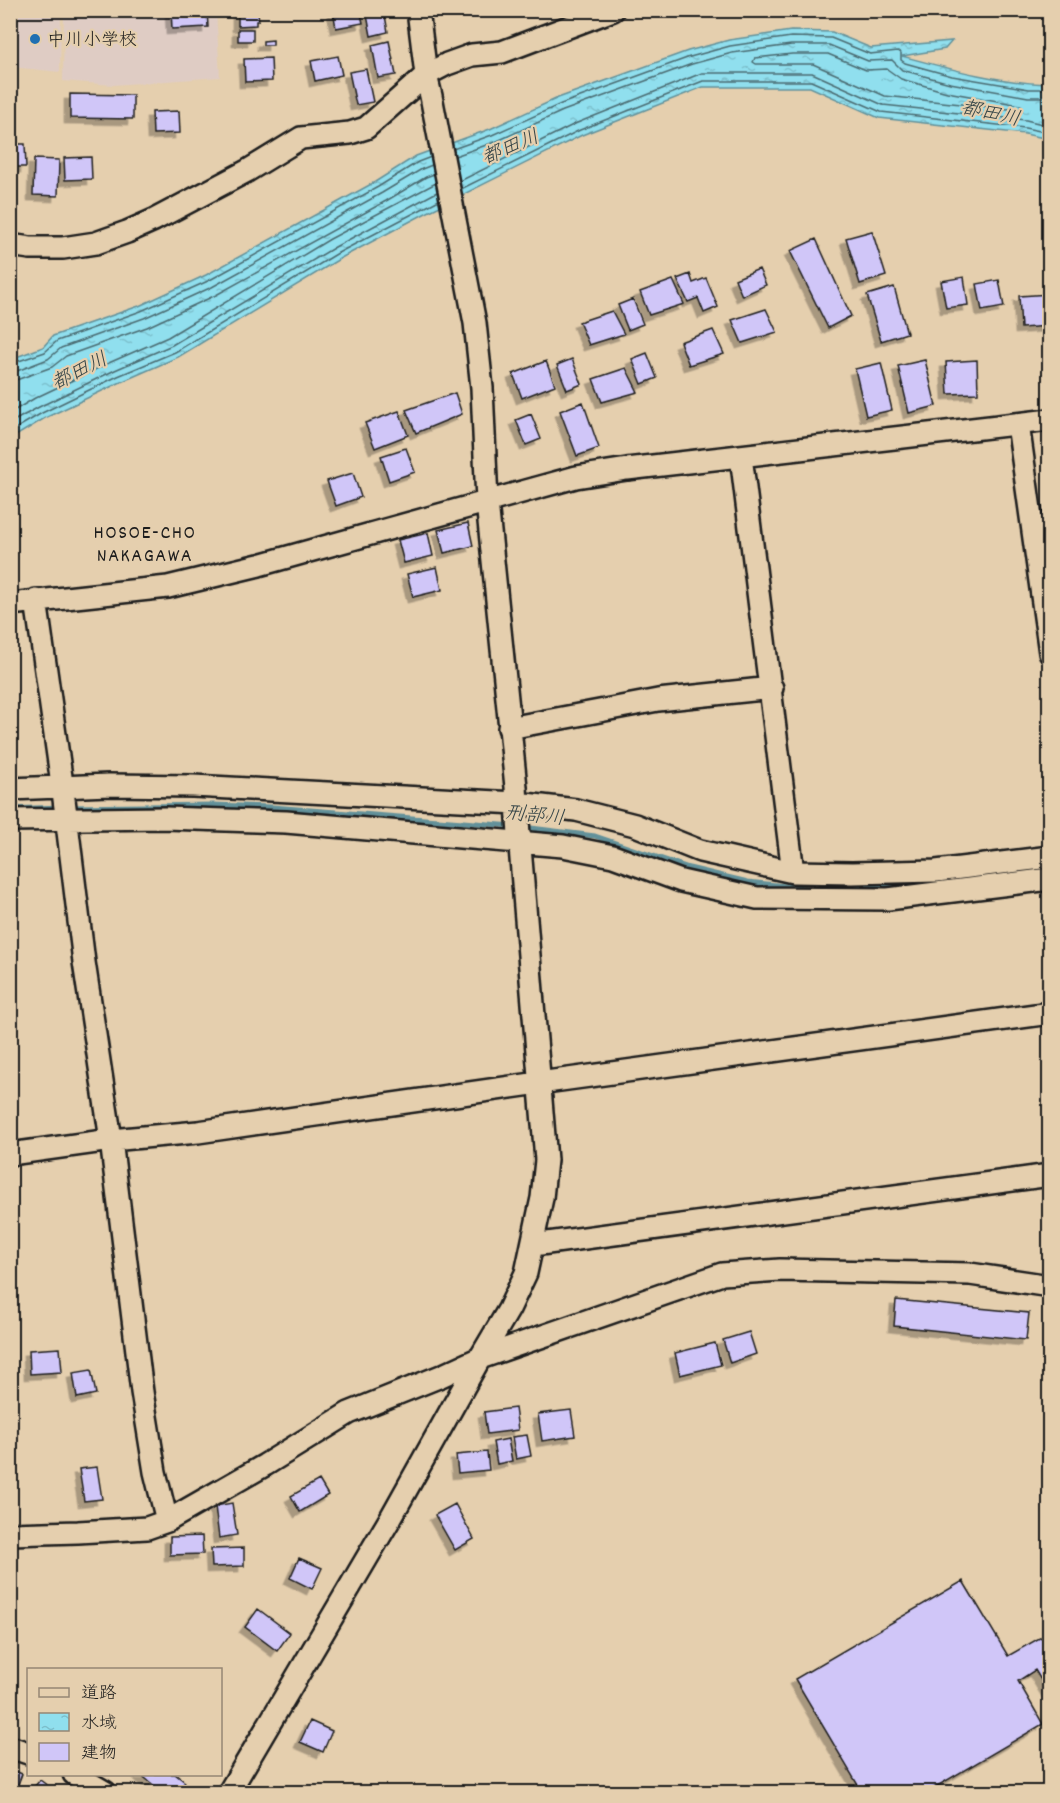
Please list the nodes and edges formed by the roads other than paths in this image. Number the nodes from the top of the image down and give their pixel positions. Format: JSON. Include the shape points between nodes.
{"nodes":[{"id":1,"x":418,"y":10,"type":"edge"},
{"id":2,"x":613,"y":10,"type":"edge"},
{"id":3,"x":426,"y":75,"type":"junction"},
{"id":4,"x":10,"y":245,"type":"edge"},
{"id":5,"x":1050,"y":420,"type":"edge"},
{"id":6,"x":1018,"y":424,"type":"junction"},
{"id":7,"x":741,"y":456,"type":"junction"},
{"id":8,"x":487,"y":502,"type":"junction"},
{"id":9,"x":36,"y":600,"type":"junction"},
{"id":10,"x":10,"y":604,"type":"edge"},
{"id":11,"x":1050,"y":653,"type":"edge"},
{"id":12,"x":771,"y":688,"type":"junction"},
{"id":13,"x":509,"y":728,"type":"junction"},
{"id":14,"x":10,"y":789,"type":"edge"},
{"id":15,"x":63,"y":789,"type":"junction"},
{"id":16,"x":517,"y":805,"type":"junction"},
{"id":17,"x":67,"y":817,"type":"junction"},
{"id":18,"x":10,"y":820,"type":"edge"},
{"id":19,"x":520,"y":839,"type":"junction"},
{"id":20,"x":1050,"y":857,"type":"edge"},
{"id":21,"x":793,"y":872,"type":"junction"},
{"id":22,"x":1050,"y":879,"type":"edge"},
{"id":23,"x":1050,"y":1013,"type":"edge"},
{"id":24,"x":539,"y":1083,"type":"junction"},
{"id":25,"x":111,"y":1140,"type":"junction"},
{"id":26,"x":10,"y":1154,"type":"edge"},
{"id":27,"x":1050,"y":1175,"type":"edge"},
{"id":28,"x":533,"y":1245,"type":"junction"},
{"id":29,"x":1050,"y":1286,"type":"edge"},
{"id":30,"x":480,"y":1358,"type":"junction"},
{"id":31,"x":167,"y":1521,"type":"junction"},
{"id":32,"x":10,"y":1534,"type":"edge"},
{"id":33,"x":10,"y":1747,"type":"edge"},
{"id":34,"x":27,"y":1753,"type":"edge"},
{"id":35,"x":77,"y":1776,"type":"edge"},
{"id":36,"x":105,"y":1792,"type":"edge"},
{"id":37,"x":229,"y":1792,"type":"edge"}],
"edges":[{"from":1,"to":3,"type":"street"},
{"from":2,"to":3,"type":"street","via":[[502,52],[472,55]]},
{"from":3,"to":4,"type":"street","via":[[366,128],[350,134],[301,138],[247,171],[127,232],[63,249]]},
{"from":3,"to":8,"type":"street","via":[[475,323]]},
{"from":5,"to":6,"type":"street"},
{"from":6,"to":7,"type":"street"},
{"from":6,"to":11,"type":"street"},
{"from":7,"to":8,"type":"street","via":[[576,477]]},
{"from":7,"to":12,"type":"street"},
{"from":8,"to":9,"type":"street","via":[[168,586]]},
{"from":8,"to":13,"type":"street"},
{"from":9,"to":10,"type":"street"},
{"from":9,"to":15,"type":"street"},
{"from":12,"to":13,"type":"street","via":[[658,700]]},
{"from":12,"to":21,"type":"street"},
{"from":13,"to":16,"type":"street"},
{"from":14,"to":15,"type":"street"},
{"from":15,"to":16,"type":"street","via":[[110,784],[193,786]]},
{"from":15,"to":17,"type":"street"},
{"from":16,"to":19,"type":"street"},
{"from":16,"to":21,"type":"street","via":[[576,810],[635,825],[700,851]]},
{"from":17,"to":18,"type":"street"},
{"from":17,"to":19,"type":"street","via":[[286,822]]},
{"from":17,"to":25,"type":"street"},
{"from":19,"to":22,"type":"street","via":[[613,856],[681,881],[757,898],[888,899]]},
{"from":19,"to":24,"type":"street"},
{"from":20,"to":21,"type":"street","via":[[936,871]]},
{"from":23,"to":24,"type":"street"},
{"from":24,"to":25,"type":"street","via":[[198,1132]]},
{"from":24,"to":28,"type":"street","via":[[546,1160]]},
{"from":25,"to":26,"type":"street"},
{"from":25,"to":31,"type":"street","via":[[142,1392]]},
{"from":27,"to":28,"type":"street"},
{"from":28,"to":30,"type":"street","via":[[526,1273]]},
{"from":29,"to":30,"type":"street","via":[[959,1274],[780,1270],[722,1274]]},
{"from":30,"to":31,"type":"street","via":[[349,1413]]},
{"from":30,"to":37,"type":"street"},
{"from":31,"to":32,"type":"street","via":[[147,1528]]},
{"from":33,"to":34,"type":"street"},
{"from":35,"to":36,"type":"street"}]}
